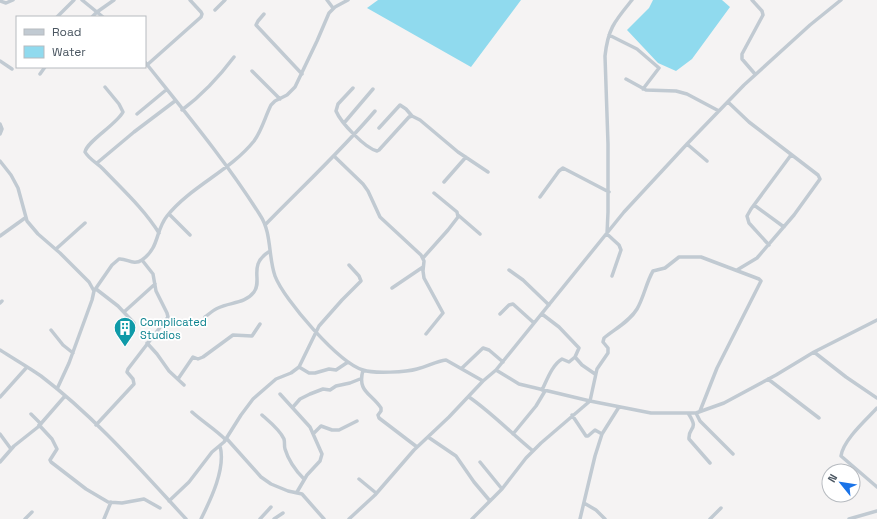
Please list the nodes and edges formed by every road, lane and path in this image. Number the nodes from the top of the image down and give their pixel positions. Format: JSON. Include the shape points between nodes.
{"nodes":[{"id":1,"x":14,"y":0,"type":"edge"},
{"id":2,"x":74,"y":0,"type":"edge"},
{"id":3,"x":82,"y":0,"type":"edge"},
{"id":4,"x":114,"y":0,"type":"edge"},
{"id":5,"x":190,"y":0,"type":"edge"},
{"id":6,"x":225,"y":0,"type":"edge"},
{"id":7,"x":327,"y":0,"type":"edge"},
{"id":8,"x":632,"y":0,"type":"edge"},
{"id":9,"x":752,"y":0,"type":"edge"},
{"id":10,"x":841,"y":0,"type":"edge"},
{"id":11,"x":0,"y":1,"type":"edge"},
{"id":12,"x":347,"y":1,"type":"edge"},
{"id":13,"x":334,"y":8,"type":"junction"},
{"id":14,"x":215,"y":10,"type":"dead end"},
{"id":15,"x":97,"y":12,"type":"junction"},
{"id":16,"x":264,"y":14,"type":"dead end"},
{"id":17,"x":58,"y":16,"type":"edge"},
{"id":18,"x":93,"y":16,"type":"edge"},
{"id":19,"x":102,"y":16,"type":"edge"},
{"id":20,"x":608,"y":35,"type":"junction"},
{"id":21,"x":234,"y":57,"type":"dead end"},
{"id":22,"x":0,"y":62,"type":"edge"},
{"id":23,"x":146,"y":64,"type":"edge"},
{"id":24,"x":44,"y":68,"type":"edge"},
{"id":25,"x":12,"y":69,"type":"dead end"},
{"id":26,"x":252,"y":71,"type":"dead end"},
{"id":27,"x":40,"y":74,"type":"dead end"},
{"id":28,"x":302,"y":74,"type":"junction"},
{"id":29,"x":756,"y":74,"type":"junction"},
{"id":30,"x":626,"y":79,"type":"dead end"},
{"id":31,"x":105,"y":87,"type":"dead end"},
{"id":32,"x":353,"y":88,"type":"dead end"},
{"id":33,"x":374,"y":89,"type":"dead end"},
{"id":34,"x":643,"y":89,"type":"junction"},
{"id":35,"x":166,"y":90,"type":"junction"},
{"id":36,"x":280,"y":99,"type":"junction"},
{"id":37,"x":175,"y":101,"type":"junction"},
{"id":38,"x":728,"y":102,"type":"junction"},
{"id":39,"x":182,"y":110,"type":"junction"},
{"id":40,"x":375,"y":111,"type":"dead end"},
{"id":41,"x":719,"y":111,"type":"junction"},
{"id":42,"x":137,"y":114,"type":"dead end"},
{"id":43,"x":412,"y":116,"type":"junction"},
{"id":44,"x":344,"y":123,"type":"junction"},
{"id":45,"x":0,"y":124,"type":"edge"},
{"id":46,"x":379,"y":128,"type":"dead end"},
{"id":47,"x":0,"y":134,"type":"edge"},
{"id":48,"x":355,"y":135,"type":"junction"},
{"id":49,"x":686,"y":144,"type":"junction"},
{"id":50,"x":791,"y":155,"type":"junction"},
{"id":51,"x":334,"y":156,"type":"junction"},
{"id":52,"x":466,"y":157,"type":"junction"},
{"id":53,"x":0,"y":161,"type":"edge"},
{"id":54,"x":707,"y":161,"type":"dead end"},
{"id":55,"x":97,"y":163,"type":"junction"},
{"id":56,"x":227,"y":166,"type":"junction"},
{"id":57,"x":488,"y":172,"type":"dead end"},
{"id":58,"x":444,"y":182,"type":"dead end"},
{"id":59,"x":609,"y":192,"type":"junction"},
{"id":60,"x":434,"y":193,"type":"dead end"},
{"id":61,"x":540,"y":197,"type":"dead end"},
{"id":62,"x":754,"y":204,"type":"junction"},
{"id":63,"x":169,"y":214,"type":"junction"},
{"id":64,"x":458,"y":215,"type":"junction"},
{"id":65,"x":25,"y":218,"type":"junction"},
{"id":66,"x":85,"y":223,"type":"dead end"},
{"id":67,"x":265,"y":225,"type":"junction"},
{"id":68,"x":784,"y":227,"type":"junction"},
{"id":69,"x":159,"y":234,"type":"junction"},
{"id":70,"x":480,"y":234,"type":"dead end"},
{"id":71,"x":607,"y":234,"type":"junction"},
{"id":72,"x":190,"y":235,"type":"dead end"},
{"id":73,"x":0,"y":236,"type":"edge"},
{"id":74,"x":769,"y":245,"type":"junction"},
{"id":75,"x":56,"y":249,"type":"junction"},
{"id":76,"x":270,"y":251,"type":"junction"},
{"id":77,"x":423,"y":258,"type":"junction"},
{"id":78,"x":142,"y":260,"type":"junction"},
{"id":79,"x":349,"y":265,"type":"dead end"},
{"id":80,"x":423,"y":268,"type":"junction"},
{"id":81,"x":509,"y":270,"type":"dead end"},
{"id":82,"x":737,"y":270,"type":"junction"},
{"id":83,"x":612,"y":276,"type":"dead end"},
{"id":84,"x":155,"y":284,"type":"junction"},
{"id":85,"x":392,"y":288,"type":"dead end"},
{"id":86,"x":95,"y":290,"type":"junction"},
{"id":87,"x":549,"y":305,"type":"junction"},
{"id":88,"x":124,"y":312,"type":"junction"},
{"id":89,"x":500,"y":314,"type":"dead end"},
{"id":90,"x":542,"y":314,"type":"junction"},
{"id":91,"x":205,"y":317,"type":"dead end"},
{"id":92,"x":877,"y":320,"type":"edge"},
{"id":93,"x":134,"y":323,"type":"dead end"},
{"id":94,"x":534,"y":323,"type":"junction"},
{"id":95,"x":260,"y":324,"type":"dead end"},
{"id":96,"x":51,"y":330,"type":"dead end"},
{"id":97,"x":316,"y":332,"type":"junction"},
{"id":98,"x":426,"y":334,"type":"dead end"},
{"id":99,"x":147,"y":343,"type":"junction"},
{"id":100,"x":0,"y":350,"type":"edge"},
{"id":101,"x":814,"y":352,"type":"junction"},
{"id":102,"x":73,"y":353,"type":"junction"},
{"id":103,"x":575,"y":357,"type":"junction"},
{"id":104,"x":348,"y":362,"type":"junction"},
{"id":105,"x":503,"y":362,"type":"junction"},
{"id":106,"x":27,"y":367,"type":"junction"},
{"id":107,"x":298,"y":368,"type":"junction"},
{"id":108,"x":462,"y":368,"type":"junction"},
{"id":109,"x":363,"y":370,"type":"junction"},
{"id":110,"x":496,"y":370,"type":"junction"},
{"id":111,"x":595,"y":374,"type":"junction"},
{"id":112,"x":360,"y":378,"type":"junction"},
{"id":113,"x":178,"y":379,"type":"junction"},
{"id":114,"x":768,"y":379,"type":"junction"},
{"id":115,"x":483,"y":381,"type":"junction"},
{"id":116,"x":184,"y":385,"type":"dead end"},
{"id":117,"x":57,"y":389,"type":"junction"},
{"id":118,"x":544,"y":390,"type":"junction"},
{"id":119,"x":280,"y":394,"type":"dead end"},
{"id":120,"x":65,"y":396,"type":"junction"},
{"id":121,"x":0,"y":397,"type":"edge"},
{"id":122,"x":469,"y":397,"type":"junction"},
{"id":123,"x":877,"y":398,"type":"edge"},
{"id":124,"x":590,"y":401,"type":"junction"},
{"id":125,"x":293,"y":407,"type":"junction"},
{"id":126,"x":619,"y":407,"type":"junction"},
{"id":127,"x":877,"y":408,"type":"edge"},
{"id":128,"x":192,"y":412,"type":"dead end"},
{"id":129,"x":698,"y":412,"type":"junction"},
{"id":130,"x":688,"y":413,"type":"junction"},
{"id":131,"x":31,"y":414,"type":"dead end"},
{"id":132,"x":262,"y":415,"type":"dead end"},
{"id":133,"x":572,"y":415,"type":"junction"},
{"id":134,"x":819,"y":418,"type":"dead end"},
{"id":135,"x":357,"y":420,"type":"dead end"},
{"id":136,"x":40,"y":425,"type":"junction"},
{"id":137,"x":96,"y":425,"type":"junction"},
{"id":138,"x":314,"y":433,"type":"junction"},
{"id":139,"x":0,"y":434,"type":"edge"},
{"id":140,"x":513,"y":434,"type":"junction"},
{"id":141,"x":602,"y":434,"type":"junction"},
{"id":142,"x":428,"y":437,"type":"junction"},
{"id":143,"x":226,"y":439,"type":"junction"},
{"id":144,"x":220,"y":446,"type":"junction"},
{"id":145,"x":417,"y":447,"type":"junction"},
{"id":146,"x":11,"y":449,"type":"junction"},
{"id":147,"x":533,"y":450,"type":"junction"},
{"id":148,"x":732,"y":454,"type":"dead end"},
{"id":149,"x":0,"y":462,"type":"edge"},
{"id":150,"x":480,"y":462,"type":"dead end"},
{"id":151,"x":710,"y":462,"type":"dead end"},
{"id":152,"x":304,"y":479,"type":"junction"},
{"id":153,"x":358,"y":479,"type":"dead end"},
{"id":154,"x":877,"y":487,"type":"edge"},
{"id":155,"x":502,"y":489,"type":"junction"},
{"id":156,"x":297,"y":492,"type":"junction"},
{"id":157,"x":376,"y":493,"type":"junction"},
{"id":158,"x":169,"y":501,"type":"junction"},
{"id":159,"x":490,"y":501,"type":"junction"},
{"id":160,"x":111,"y":502,"type":"junction"},
{"id":161,"x":584,"y":503,"type":"junction"},
{"id":162,"x":271,"y":507,"type":"dead end"},
{"id":163,"x":160,"y":508,"type":"dead end"},
{"id":164,"x":721,"y":508,"type":"dead end"},
{"id":165,"x":32,"y":512,"type":"dead end"},
{"id":166,"x":877,"y":512,"type":"edge"},
{"id":167,"x":283,"y":513,"type":"dead end"},
{"id":168,"x":474,"y":518,"type":"edge"},
{"id":169,"x":25,"y":519,"type":"edge"},
{"id":170,"x":104,"y":519,"type":"edge"},
{"id":171,"x":186,"y":519,"type":"edge"},
{"id":172,"x":201,"y":519,"type":"edge"},
{"id":173,"x":260,"y":519,"type":"edge"},
{"id":174,"x":274,"y":519,"type":"edge"},
{"id":175,"x":324,"y":519,"type":"edge"},
{"id":176,"x":349,"y":519,"type":"edge"},
{"id":177,"x":580,"y":519,"type":"edge"},
{"id":178,"x":605,"y":519,"type":"edge"},
{"id":179,"x":710,"y":519,"type":"edge"},
{"id":180,"x":849,"y":519,"type":"edge"}],
"edges":[{"from":1,"to":11,"type":"street","via":[[8,3]]},
{"from":2,"to":17,"type":"street"},
{"from":3,"to":15,"type":"street"},
{"from":4,"to":15,"type":"street"},
{"from":5,"to":23,"type":"street","via":[[201,12],[201,17]]},
{"from":6,"to":14,"type":"street"},
{"from":7,"to":13,"type":"street"},
{"from":8,"to":20,"type":"street","via":[[614,21]]},
{"from":9,"to":29,"type":"street","via":[[762,11],[763,16],[742,54],[742,59]]},
{"from":10,"to":29,"type":"street"},
{"from":12,"to":13,"type":"street"},
{"from":13,"to":28,"type":"street","via":[[326,18]]},
{"from":15,"to":18,"type":"street"},
{"from":15,"to":19,"type":"street"},
{"from":16,"to":28,"type":"street","via":[[256,25]]},
{"from":20,"to":34,"type":"street","via":[[637,49],[659,68]]},
{"from":20,"to":59,"type":"street","via":[[605,69]]},
{"from":21,"to":39,"type":"street","via":[[213,82]]},
{"from":22,"to":25,"type":"street"},
{"from":23,"to":35,"type":"street"},
{"from":24,"to":27,"type":"street"},
{"from":26,"to":36,"type":"street"},
{"from":28,"to":36,"type":"street","via":[[295,87]]},
{"from":29,"to":38,"type":"street"},
{"from":30,"to":34,"type":"street"},
{"from":31,"to":55,"type":"street","via":[[123,112],[85,150],[86,155]]},
{"from":32,"to":44,"type":"street","via":[[336,108]]},
{"from":33,"to":44,"type":"street"},
{"from":34,"to":41,"type":"street","via":[[687,94]]},
{"from":35,"to":37,"type":"street"},
{"from":35,"to":42,"type":"street"},
{"from":36,"to":56,"type":"street","via":[[271,105],[253,141]]},
{"from":37,"to":39,"type":"street"},
{"from":37,"to":55,"type":"street"},
{"from":38,"to":41,"type":"street"},
{"from":38,"to":50,"type":"street"},
{"from":39,"to":56,"type":"street"},
{"from":40,"to":48,"type":"street"},
{"from":41,"to":49,"type":"street"},
{"from":43,"to":46,"type":"street","via":[[400,106]]},
{"from":43,"to":48,"type":"street","via":[[378,151],[373,150]]},
{"from":43,"to":52,"type":"street"},
{"from":44,"to":48,"type":"street"},
{"from":45,"to":47,"type":"street"},
{"from":48,"to":51,"type":"street"},
{"from":49,"to":54,"type":"street"},
{"from":49,"to":71,"type":"street"},
{"from":50,"to":62,"type":"street"},
{"from":50,"to":68,"type":"street","via":[[820,179]]},
{"from":51,"to":67,"type":"street"},
{"from":51,"to":77,"type":"street","via":[[363,184],[380,216]]},
{"from":52,"to":57,"type":"street"},
{"from":52,"to":58,"type":"street"},
{"from":53,"to":65,"type":"street","via":[[18,188]]},
{"from":55,"to":69,"type":"street","via":[[143,210]]},
{"from":56,"to":63,"type":"street"},
{"from":56,"to":67,"type":"street"},
{"from":59,"to":61,"type":"street","via":[[563,168]]},
{"from":59,"to":71,"type":"street"},
{"from":60,"to":64,"type":"street"},
{"from":62,"to":68,"type":"street"},
{"from":62,"to":74,"type":"street","via":[[747,219]]},
{"from":63,"to":69,"type":"street","via":[[161,225]]},
{"from":63,"to":72,"type":"street"},
{"from":64,"to":70,"type":"street"},
{"from":64,"to":77,"type":"street"},
{"from":65,"to":73,"type":"street"},
{"from":65,"to":75,"type":"street","via":[[34,230]]},
{"from":66,"to":75,"type":"street"},
{"from":67,"to":76,"type":"street"},
{"from":68,"to":74,"type":"street"},
{"from":69,"to":78,"type":"street","via":[[155,245]]},
{"from":71,"to":83,"type":"street","via":[[621,250]]},
{"from":71,"to":87,"type":"street"},
{"from":74,"to":82,"type":"street","via":[[755,260]]},
{"from":75,"to":86,"type":"street"},
{"from":76,"to":91,"type":"street","via":[[262,257],[256,269],[257,286],[253,293],[243,300],[219,307]]},
{"from":76,"to":97,"type":"street","via":[[279,284]]},
{"from":77,"to":80,"type":"street"},
{"from":78,"to":84,"type":"street","via":[[153,274]]},
{"from":78,"to":86,"type":"street","via":[[134,262],[119,259]]},
{"from":79,"to":97,"type":"street","via":[[361,282],[329,314]]},
{"from":80,"to":85,"type":"street"},
{"from":80,"to":98,"type":"street","via":[[424,278],[443,313]]},
{"from":81,"to":87,"type":"street"},
{"from":82,"to":111,"type":"street","via":[[705,258],[682,257],[654,271],[633,314],[603,340],[608,353]]},
{"from":82,"to":129,"type":"street","via":[[759,279],[761,283],[717,368]]},
{"from":84,"to":88,"type":"street"},
{"from":84,"to":99,"type":"street","via":[[156,292],[168,317]]},
{"from":86,"to":88,"type":"street"},
{"from":86,"to":102,"type":"street"},
{"from":87,"to":90,"type":"street"},
{"from":88,"to":93,"type":"street"},
{"from":89,"to":94,"type":"street","via":[[513,304]]},
{"from":90,"to":94,"type":"street"},
{"from":90,"to":103,"type":"street","via":[[559,327],[578,348]]},
{"from":92,"to":101,"type":"street"},
{"from":94,"to":105,"type":"street"},
{"from":95,"to":113,"type":"street","via":[[252,336],[233,335],[203,357],[193,357]]},
{"from":96,"to":102,"type":"street"},
{"from":97,"to":104,"type":"street"},
{"from":97,"to":107,"type":"street"},
{"from":99,"to":113,"type":"street"},
{"from":99,"to":137,"type":"street","via":[[127,370],[134,384]]},
{"from":100,"to":106,"type":"street"},
{"from":101,"to":114,"type":"street"},
{"from":101,"to":123,"type":"street"},
{"from":102,"to":117,"type":"street"},
{"from":103,"to":111,"type":"street"},
{"from":103,"to":118,"type":"street","via":[[569,362],[563,359],[558,361]]},
{"from":104,"to":107,"type":"street","via":[[336,370],[315,373]]},
{"from":104,"to":109,"type":"street"},
{"from":105,"to":108,"type":"street","via":[[483,348]]},
{"from":105,"to":110,"type":"street"},
{"from":106,"to":117,"type":"street"},
{"from":106,"to":121,"type":"street"},
{"from":107,"to":143,"type":"street","via":[[276,379],[254,399]]},
{"from":108,"to":109,"type":"street","via":[[444,360],[412,370]]},
{"from":108,"to":115,"type":"street"},
{"from":109,"to":112,"type":"street"},
{"from":110,"to":115,"type":"street"},
{"from":110,"to":118,"type":"street","via":[[515,382]]},
{"from":111,"to":124,"type":"street"},
{"from":112,"to":125,"type":"street","via":[[330,390],[324,389],[310,394],[300,399]]},
{"from":112,"to":145,"type":"street","via":[[364,390],[381,408],[379,418]]},
{"from":113,"to":116,"type":"street"},
{"from":114,"to":129,"type":"street","via":[[724,403]]},
{"from":114,"to":134,"type":"street"},
{"from":115,"to":122,"type":"street"},
{"from":117,"to":120,"type":"street"},
{"from":118,"to":124,"type":"street"},
{"from":118,"to":140,"type":"street","via":[[536,406]]},
{"from":119,"to":125,"type":"street"},
{"from":120,"to":136,"type":"street"},
{"from":120,"to":137,"type":"street"},
{"from":122,"to":140,"type":"street","via":[[489,411]]},
{"from":122,"to":142,"type":"street"},
{"from":124,"to":126,"type":"street"},
{"from":124,"to":133,"type":"street"},
{"from":125,"to":138,"type":"street"},
{"from":126,"to":130,"type":"street","via":[[651,413]]},
{"from":126,"to":141,"type":"street"},
{"from":127,"to":154,"type":"street","via":[[845,445],[841,456]]},
{"from":128,"to":143,"type":"street"},
{"from":129,"to":130,"type":"street"},
{"from":129,"to":148,"type":"street","via":[[700,421]]},
{"from":130,"to":151,"type":"street","via":[[694,425],[689,439]]},
{"from":131,"to":136,"type":"street"},
{"from":132,"to":152,"type":"street","via":[[282,437],[295,468]]},
{"from":133,"to":141,"type":"street","via":[[586,436],[595,430]]},
{"from":133,"to":147,"type":"street"},
{"from":135,"to":138,"type":"street","via":[[339,430],[321,426]]},
{"from":136,"to":146,"type":"street"},
{"from":136,"to":160,"type":"street","via":[[57,449],[51,462],[86,489]]},
{"from":137,"to":158,"type":"street","via":[[130,457]]},
{"from":138,"to":152,"type":"street","via":[[322,457]]},
{"from":139,"to":146,"type":"street"},
{"from":140,"to":147,"type":"street"},
{"from":141,"to":161,"type":"street"},
{"from":142,"to":145,"type":"street"},
{"from":142,"to":159,"type":"street","via":[[456,456]]},
{"from":143,"to":144,"type":"street"},
{"from":143,"to":156,"type":"street","via":[[261,477],[276,486]]},
{"from":144,"to":158,"type":"street","via":[[206,459],[184,488]]},
{"from":144,"to":172,"type":"street","via":[[220,468]]},
{"from":145,"to":157,"type":"street"},
{"from":146,"to":149,"type":"street"},
{"from":147,"to":155,"type":"street"},
{"from":150,"to":155,"type":"street"},
{"from":152,"to":156,"type":"street"},
{"from":153,"to":157,"type":"street"},
{"from":155,"to":159,"type":"street"},
{"from":156,"to":175,"type":"street","via":[[305,496]]},
{"from":157,"to":176,"type":"street"},
{"from":158,"to":171,"type":"street"},
{"from":159,"to":168,"type":"street"},
{"from":160,"to":163,"type":"street","via":[[144,499]]},
{"from":160,"to":170,"type":"street"},
{"from":161,"to":177,"type":"street"},
{"from":161,"to":178,"type":"street"},
{"from":162,"to":173,"type":"street"},
{"from":164,"to":179,"type":"street"},
{"from":165,"to":169,"type":"street"},
{"from":166,"to":180,"type":"street"},
{"from":167,"to":174,"type":"street"}]}
